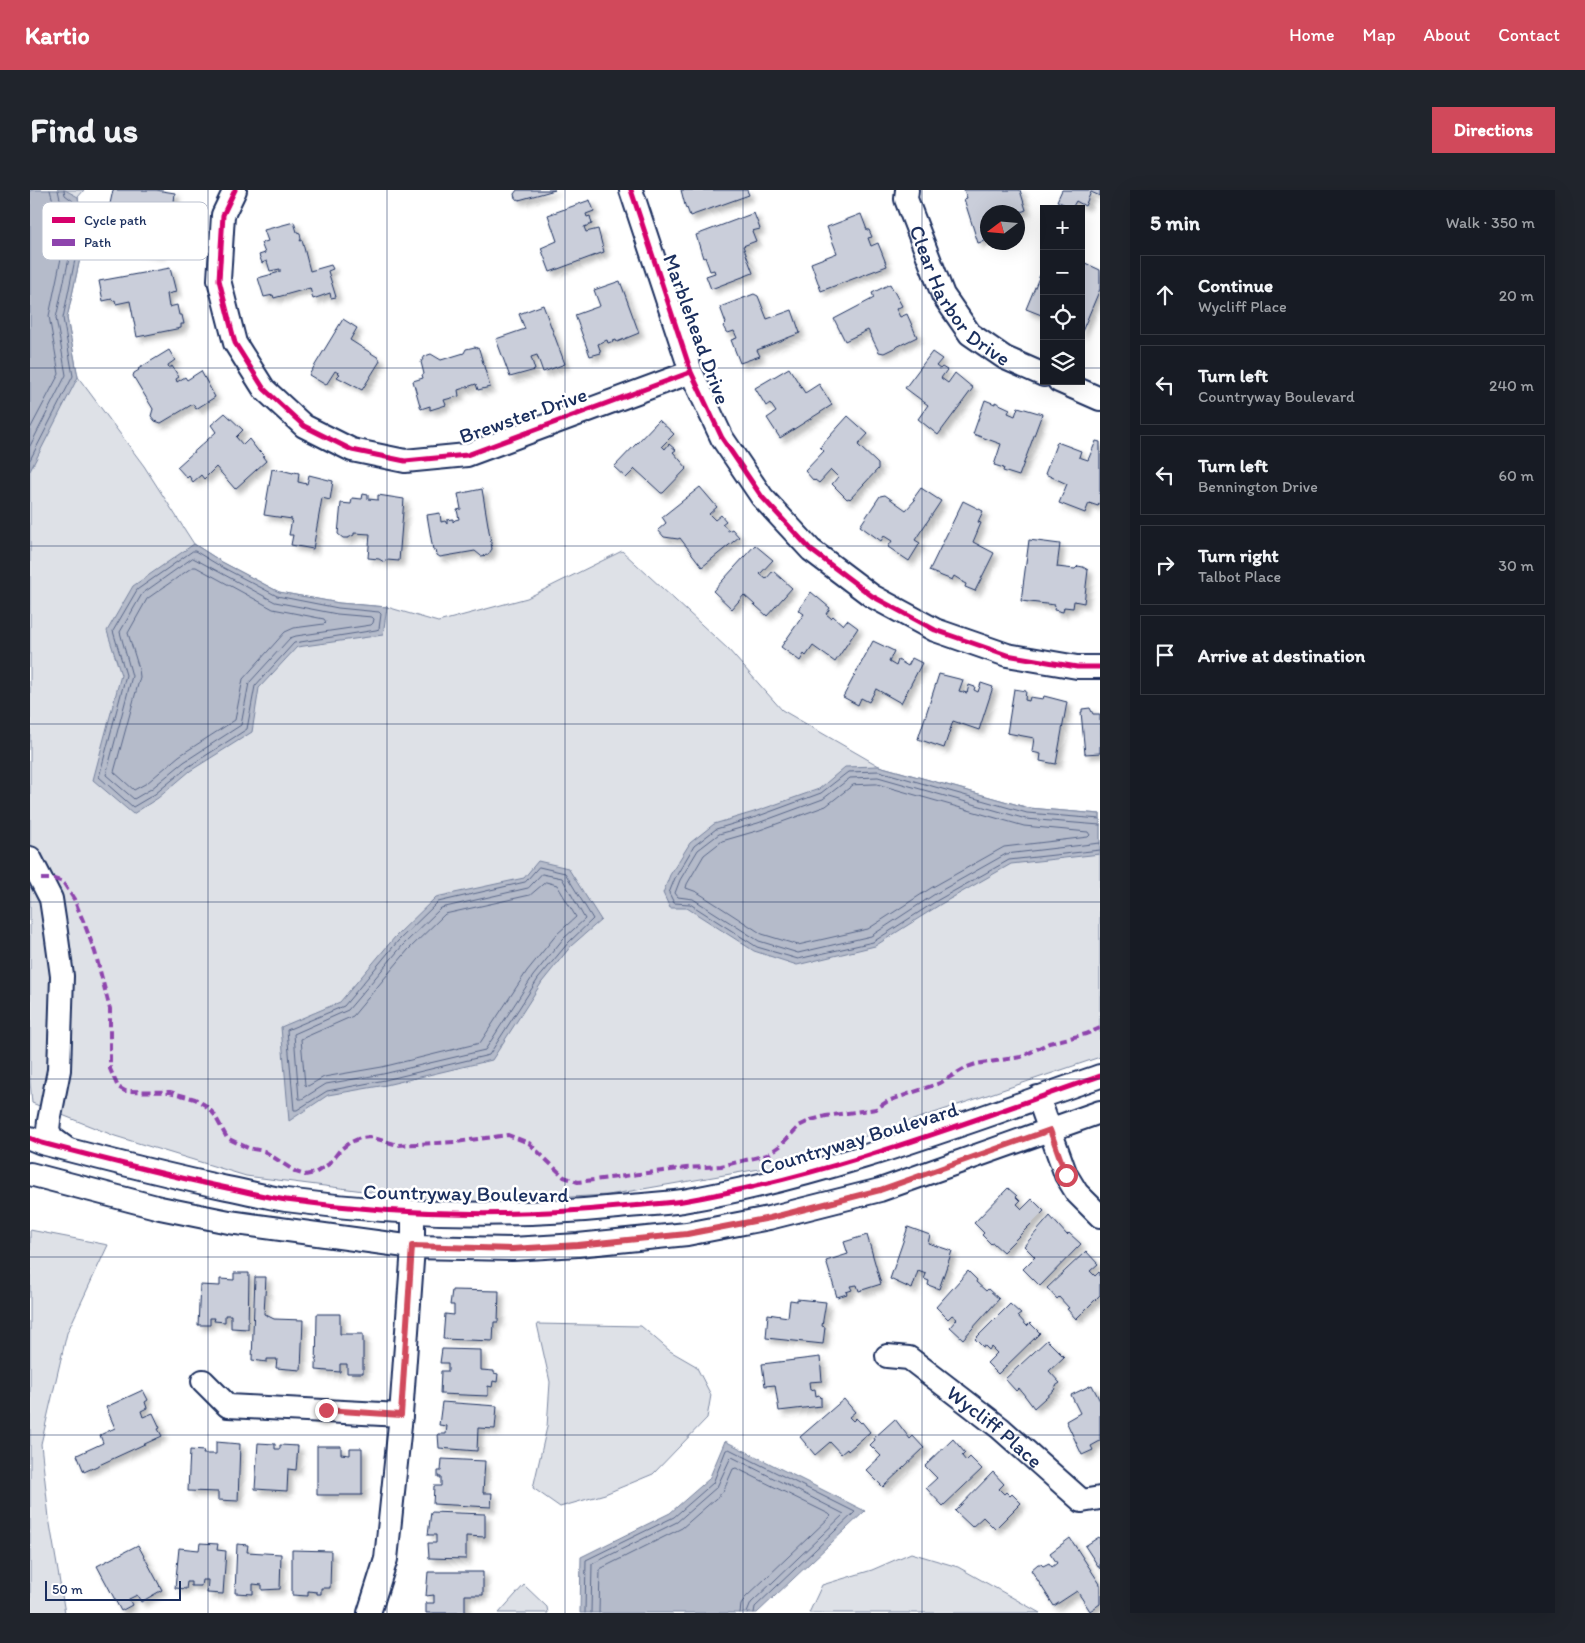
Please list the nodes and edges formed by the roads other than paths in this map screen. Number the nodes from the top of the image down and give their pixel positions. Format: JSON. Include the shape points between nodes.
{"nodes":[{"id":1,"x":235,"y":190,"type":"edge"},
{"id":2,"x":631,"y":190,"type":"edge"},
{"id":3,"x":907,"y":190,"type":"edge"},
{"id":4,"x":691,"y":372,"type":"junction"},
{"id":5,"x":1040,"y":373,"type":"edge"},
{"id":6,"x":1068,"y":385,"type":"edge"},
{"id":7,"x":1100,"y":399,"type":"edge"},
{"id":8,"x":1100,"y":667,"type":"edge"},
{"id":9,"x":30,"y":858,"type":"edge"},
{"id":10,"x":1100,"y":1076,"type":"edge"},
{"id":11,"x":1038,"y":1097,"type":"junction"},
{"id":12,"x":1100,"y":1112,"type":"edge"},
{"id":13,"x":39,"y":1126,"type":"edge"},
{"id":14,"x":1050,"y":1130,"type":"junction"},
{"id":15,"x":30,"y":1138,"type":"edge"},
{"id":16,"x":68,"y":1150,"type":"junction"},
{"id":17,"x":30,"y":1174,"type":"edge"},
{"id":18,"x":413,"y":1212,"type":"junction"},
{"id":19,"x":1100,"y":1216,"type":"edge"},
{"id":20,"x":412,"y":1246,"type":"junction"},
{"id":21,"x":887,"y":1356,"type":"dead end"},
{"id":22,"x":203,"y":1381,"type":"dead end"},
{"id":23,"x":401,"y":1415,"type":"junction"},
{"id":24,"x":1100,"y":1498,"type":"edge"},
{"id":25,"x":369,"y":1613,"type":"edge"}],
"edges":[{"from":1,"to":4,"type":"street","name":"Brewster Drive","via":[[223,215],[219,280],[235,343],[264,389],[304,426],[352,450],[405,461],[467,455]]},
{"from":2,"to":4,"type":"street","name":"Marblehead Drive"},
{"from":3,"to":5,"type":"street","name":"Clear Harbor Drive","via":[[906,199],[943,296],[970,334],[1005,358]]},
{"from":4,"to":8,"type":"street","name":"Marblehead Drive","via":[[722,438],[762,497],[811,550],[872,596],[934,630],[1007,655],[1078,667]]},
{"from":6,"to":7,"type":"street"},
{"from":9,"to":13,"type":"street","via":[[52,899],[62,976],[59,1070]]},
{"from":10,"to":11,"type":"street","name":"Countryway Boulevard"},
{"from":11,"to":14,"type":"street"},
{"from":11,"to":18,"type":"street","name":"Countryway Boulevard","via":[[870,1156],[681,1201],[565,1212]]},
{"from":12,"to":14,"type":"street"},
{"from":13,"to":16,"type":"street","via":[[48,1130],[52,1138]]},
{"from":14,"to":19,"type":"street","via":[[1076,1193]]},
{"from":14,"to":20,"type":"street","via":[[880,1190],[770,1218],[687,1234],[512,1249]]},
{"from":15,"to":16,"type":"street","name":"Countryway Boulevard"},
{"from":16,"to":18,"type":"street","name":"Countryway Boulevard","via":[[168,1176],[284,1200]]},
{"from":17,"to":20,"type":"street","via":[[160,1208],[229,1222]]},
{"from":18,"to":20,"type":"street"},
{"from":20,"to":23,"type":"street"},
{"from":21,"to":24,"type":"street","name":"Wycliff Place","via":[[909,1358],[1000,1428],[1082,1501]]},
{"from":22,"to":23,"type":"street","via":[[228,1406]]},
{"from":23,"to":25,"type":"street","via":[[386,1559]]}]}
